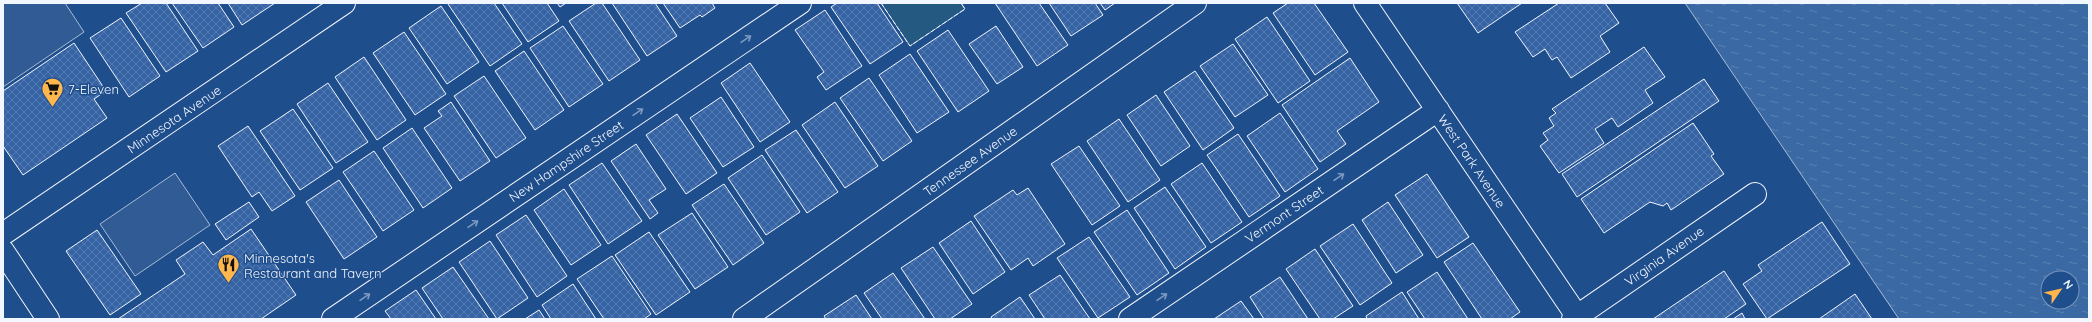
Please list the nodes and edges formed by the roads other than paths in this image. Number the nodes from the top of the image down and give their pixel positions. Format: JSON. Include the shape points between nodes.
{"nodes":[{"id":1,"x":344,"y":3,"type":"edge"},
{"id":2,"x":800,"y":3,"type":"edge"},
{"id":3,"x":1195,"y":3,"type":"edge"},
{"id":4,"x":1365,"y":3,"type":"edge"},
{"id":5,"x":1438,"y":110,"type":"junction"},
{"id":6,"x":1755,"y":194,"type":"dead end"},
{"id":7,"x":3,"y":234,"type":"edge"},
{"id":8,"x":3,"y":251,"type":"edge"},
{"id":9,"x":1576,"y":318,"type":"edge"},
{"id":10,"x":48,"y":319,"type":"edge"},
{"id":11,"x":333,"y":319,"type":"edge"},
{"id":12,"x":744,"y":319,"type":"edge"},
{"id":13,"x":1130,"y":319,"type":"edge"}],
"edges":[{"from":1,"to":7,"type":"main road","name":"Minnesota Avenue"},
{"from":11,"to":2,"type":"main road","name":"New Hampshire Street","one_way":true},
{"from":3,"to":12,"type":"main road","name":"Tennessee Avenue"},
{"from":4,"to":5,"type":"main road","name":"West Park Avenue"},
{"from":5,"to":9,"type":"main road","name":"West Park Avenue"},
{"from":13,"to":5,"type":"main road","name":"Vermont Street","one_way":true},
{"from":6,"to":9,"type":"main road","name":"Virginia Avenue"},
{"from":8,"to":10,"type":"main road"}]}
